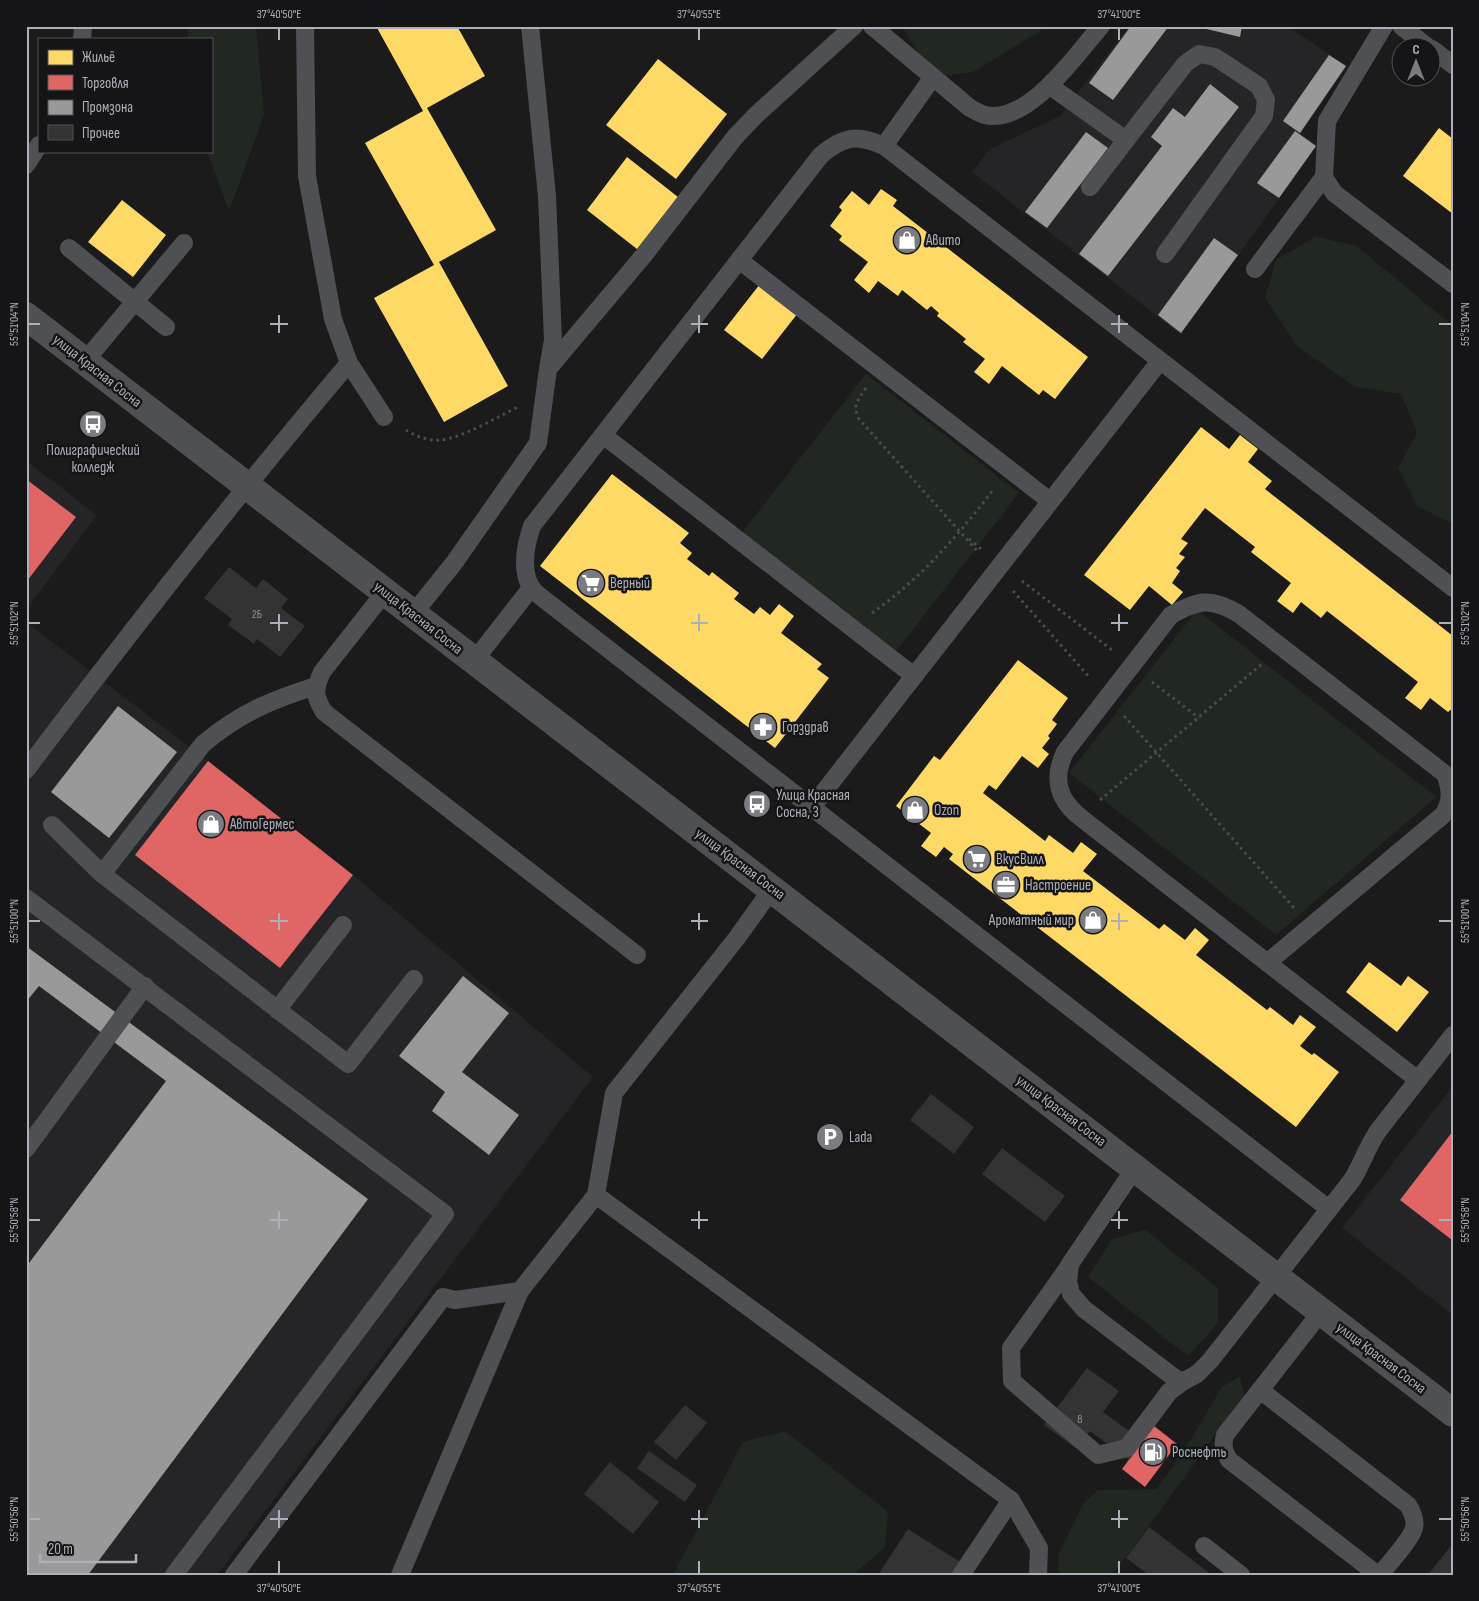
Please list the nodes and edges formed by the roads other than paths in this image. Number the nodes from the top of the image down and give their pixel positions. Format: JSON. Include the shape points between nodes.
{"nodes":[{"id":1,"x":305,"y":26,"type":"edge"},
{"id":2,"x":530,"y":26,"type":"edge"},
{"id":3,"x":854,"y":26,"type":"edge"},
{"id":4,"x":872,"y":26,"type":"edge"},
{"id":5,"x":1101,"y":26,"type":"edge"},
{"id":6,"x":1384,"y":26,"type":"edge"},
{"id":7,"x":1402,"y":26,"type":"edge"},
{"id":8,"x":1417,"y":38,"type":"edge"},
{"id":9,"x":1442,"y":57,"type":"edge"},
{"id":10,"x":1453,"y":65,"type":"edge"},
{"id":11,"x":933,"y":77,"type":"junction"},
{"id":12,"x":1050,"y":86,"type":"junction"},
{"id":13,"x":1126,"y":140,"type":"junction"},
{"id":14,"x":884,"y":146,"type":"junction"},
{"id":15,"x":38,"y":147,"type":"edge"},
{"id":16,"x":26,"y":165,"type":"edge"},
{"id":17,"x":1324,"y":177,"type":"junction"},
{"id":18,"x":1090,"y":187,"type":"dead end"},
{"id":19,"x":184,"y":243,"type":"dead end"},
{"id":20,"x":69,"y":248,"type":"dead end"},
{"id":21,"x":1165,"y":254,"type":"dead end"},
{"id":22,"x":739,"y":260,"type":"junction"},
{"id":23,"x":1255,"y":269,"type":"dead end"},
{"id":24,"x":1453,"y":284,"type":"edge"},
{"id":25,"x":135,"y":302,"type":"junction"},
{"id":26,"x":26,"y":316,"type":"edge"},
{"id":27,"x":166,"y":327,"type":"dead end"},
{"id":28,"x":85,"y":361,"type":"junction"},
{"id":29,"x":1160,"y":361,"type":"junction"},
{"id":30,"x":349,"y":363,"type":"junction"},
{"id":31,"x":548,"y":369,"type":"junction"},
{"id":32,"x":384,"y":416,"type":"road end"},
{"id":33,"x":603,"y":435,"type":"junction"},
{"id":34,"x":248,"y":487,"type":"junction"},
{"id":35,"x":1050,"y":502,"type":"junction"},
{"id":36,"x":531,"y":588,"type":"junction"},
{"id":37,"x":1453,"y":588,"type":"edge"},
{"id":38,"x":384,"y":592,"type":"junction"},
{"id":39,"x":413,"y":614,"type":"junction"},
{"id":40,"x":474,"y":661,"type":"junction"},
{"id":41,"x":914,"y":676,"type":"junction"},
{"id":42,"x":316,"y":686,"type":"junction"},
{"id":43,"x":26,"y":770,"type":"edge"},
{"id":44,"x":812,"y":807,"type":"junction"},
{"id":45,"x":52,"y":825,"type":"dead end"},
{"id":46,"x":102,"y":874,"type":"junction"},
{"id":47,"x":772,"y":889,"type":"junction"},
{"id":48,"x":26,"y":898,"type":"edge"},
{"id":49,"x":343,"y":925,"type":"dead end"},
{"id":50,"x":637,"y":955,"type":"dead end"},
{"id":51,"x":1267,"y":963,"type":"junction"},
{"id":52,"x":414,"y":980,"type":"dead end"},
{"id":53,"x":145,"y":986,"type":"junction"},
{"id":54,"x":277,"y":1010,"type":"junction"},
{"id":55,"x":1453,"y":1035,"type":"edge"},
{"id":56,"x":1418,"y":1080,"type":"junction"},
{"id":57,"x":26,"y":1149,"type":"edge"},
{"id":58,"x":1135,"y":1168,"type":"junction"},
{"id":59,"x":596,"y":1195,"type":"junction"},
{"id":60,"x":1329,"y":1208,"type":"junction"},
{"id":61,"x":1070,"y":1264,"type":"junction"},
{"id":62,"x":1276,"y":1277,"type":"junction"},
{"id":63,"x":520,"y":1291,"type":"junction"},
{"id":64,"x":1321,"y":1312,"type":"junction"},
{"id":65,"x":1182,"y":1382,"type":"junction"},
{"id":66,"x":1260,"y":1390,"type":"junction"},
{"id":67,"x":1453,"y":1413,"type":"edge"},
{"id":68,"x":1011,"y":1500,"type":"junction"},
{"id":69,"x":1204,"y":1546,"type":"dead end"},
{"id":70,"x":174,"y":1575,"type":"edge"},
{"id":71,"x":234,"y":1575,"type":"edge"},
{"id":72,"x":400,"y":1575,"type":"edge"},
{"id":73,"x":961,"y":1575,"type":"edge"},
{"id":74,"x":1038,"y":1575,"type":"edge"},
{"id":75,"x":1240,"y":1575,"type":"edge"},
{"id":76,"x":1379,"y":1575,"type":"edge"}],
"edges":[{"from":1,"to":30,"type":"lane","via":[[306,176],[333,319]]},
{"from":2,"to":31,"type":"lane","via":[[547,196],[553,340]]},
{"from":3,"to":31,"type":"lane","via":[[735,137],[644,255]]},
{"from":4,"to":11,"type":"lane"},
{"from":5,"to":12,"type":"lane"},
{"from":6,"to":17,"type":"lane","via":[[1327,121]]},
{"from":7,"to":8,"type":"lane"},
{"from":9,"to":10,"type":"lane"},
{"from":11,"to":12,"type":"lane","via":[[970,108],[985,115],[1010,114]]},
{"from":11,"to":14,"type":"lane"},
{"from":12,"to":13,"type":"lane"},
{"from":13,"to":18,"type":"lane"},
{"from":13,"to":21,"type":"lane","via":[[1185,64],[1199,54],[1216,57],[1259,86],[1266,100],[1264,116]]},
{"from":14,"to":22,"type":"lane","via":[[868,139],[848,138],[835,143],[821,155]]},
{"from":14,"to":29,"type":"lane"},
{"from":15,"to":16,"type":"lane"},
{"from":17,"to":23,"type":"lane"},
{"from":17,"to":24,"type":"lane","via":[[1334,193]]},
{"from":19,"to":25,"type":"lane"},
{"from":20,"to":25,"type":"lane"},
{"from":22,"to":33,"type":"lane"},
{"from":22,"to":35,"type":"lane"},
{"from":25,"to":27,"type":"lane"},
{"from":25,"to":28,"type":"lane"},
{"from":26,"to":28,"type":"street","name":"улица Красная Сосна"},
{"from":28,"to":34,"type":"street","name":"улица Красная Сосна"},
{"from":29,"to":35,"type":"lane"},
{"from":29,"to":37,"type":"lane"},
{"from":30,"to":32,"type":"lane"},
{"from":30,"to":34,"type":"lane"},
{"from":31,"to":39,"type":"lane","via":[[538,443],[454,563]]},
{"from":33,"to":36,"type":"lane","via":[[532,526],[526,552]]},
{"from":33,"to":41,"type":"lane"},
{"from":34,"to":38,"type":"street","name":"улица Красная Сосна"},
{"from":34,"to":43,"type":"lane"},
{"from":35,"to":41,"type":"lane"},
{"from":36,"to":40,"type":"lane"},
{"from":36,"to":44,"type":"lane"},
{"from":38,"to":39,"type":"street","name":"улица Красная Сосна"},
{"from":38,"to":42,"type":"lane","via":[[322,672]]},
{"from":39,"to":40,"type":"street","name":"улица Красная Сосна"},
{"from":40,"to":47,"type":"street","name":"улица Красная Сосна"},
{"from":41,"to":44,"type":"lane"},
{"from":42,"to":46,"type":"lane","via":[[259,706],[222,728],[203,744]]},
{"from":42,"to":50,"type":"lane","via":[[317,700],[324,712]]},
{"from":44,"to":60,"type":"lane"},
{"from":45,"to":46,"type":"lane"},
{"from":46,"to":54,"type":"lane"},
{"from":47,"to":58,"type":"street","name":"улица Красная Сосна"},
{"from":47,"to":59,"type":"lane","via":[[614,1094]]},
{"from":48,"to":53,"type":"lane"},
{"from":49,"to":54,"type":"lane"},
{"from":51,"to":51,"type":"lane","via":[[1443,815],[1448,808],[1449,785],[1445,774],[1227,607],[1215,603],[1188,605],[1171,616],[1065,752],[1058,774],[1062,796],[1080,817]]},
{"from":51,"to":56,"type":"lane"},
{"from":52,"to":54,"type":"lane","via":[[348,1064]]},
{"from":53,"to":57,"type":"lane"},
{"from":53,"to":70,"type":"lane","via":[[445,1214]]},
{"from":55,"to":56,"type":"lane"},
{"from":56,"to":60,"type":"lane","via":[[1371,1140],[1357,1172]]},
{"from":58,"to":61,"type":"lane"},
{"from":58,"to":62,"type":"street","name":"улица Красная Сосна"},
{"from":59,"to":63,"type":"lane"},
{"from":59,"to":68,"type":"lane"},
{"from":60,"to":62,"type":"lane"},
{"from":61,"to":65,"type":"lane","via":[[1068,1281],[1071,1294],[1084,1308]]},
{"from":61,"to":65,"type":"lane","via":[[1011,1348],[1012,1381],[1098,1455],[1127,1448],[1169,1392]]},
{"from":62,"to":64,"type":"street","name":"улица Красная Сосна"},
{"from":62,"to":65,"type":"lane","via":[[1210,1361],[1197,1374]]},
{"from":63,"to":71,"type":"lane","via":[[455,1300],[443,1297]]},
{"from":63,"to":72,"type":"lane"},
{"from":64,"to":66,"type":"lane"},
{"from":64,"to":67,"type":"street","name":"улица Красная Сосна"},
{"from":66,"to":76,"type":"lane","via":[[1412,1511],[1413,1532]]},
{"from":66,"to":76,"type":"lane","via":[[1225,1436],[1224,1451],[1229,1460]]},
{"from":68,"to":73,"type":"lane"},
{"from":68,"to":74,"type":"lane","via":[[1039,1548]]},
{"from":69,"to":75,"type":"lane"}]}
